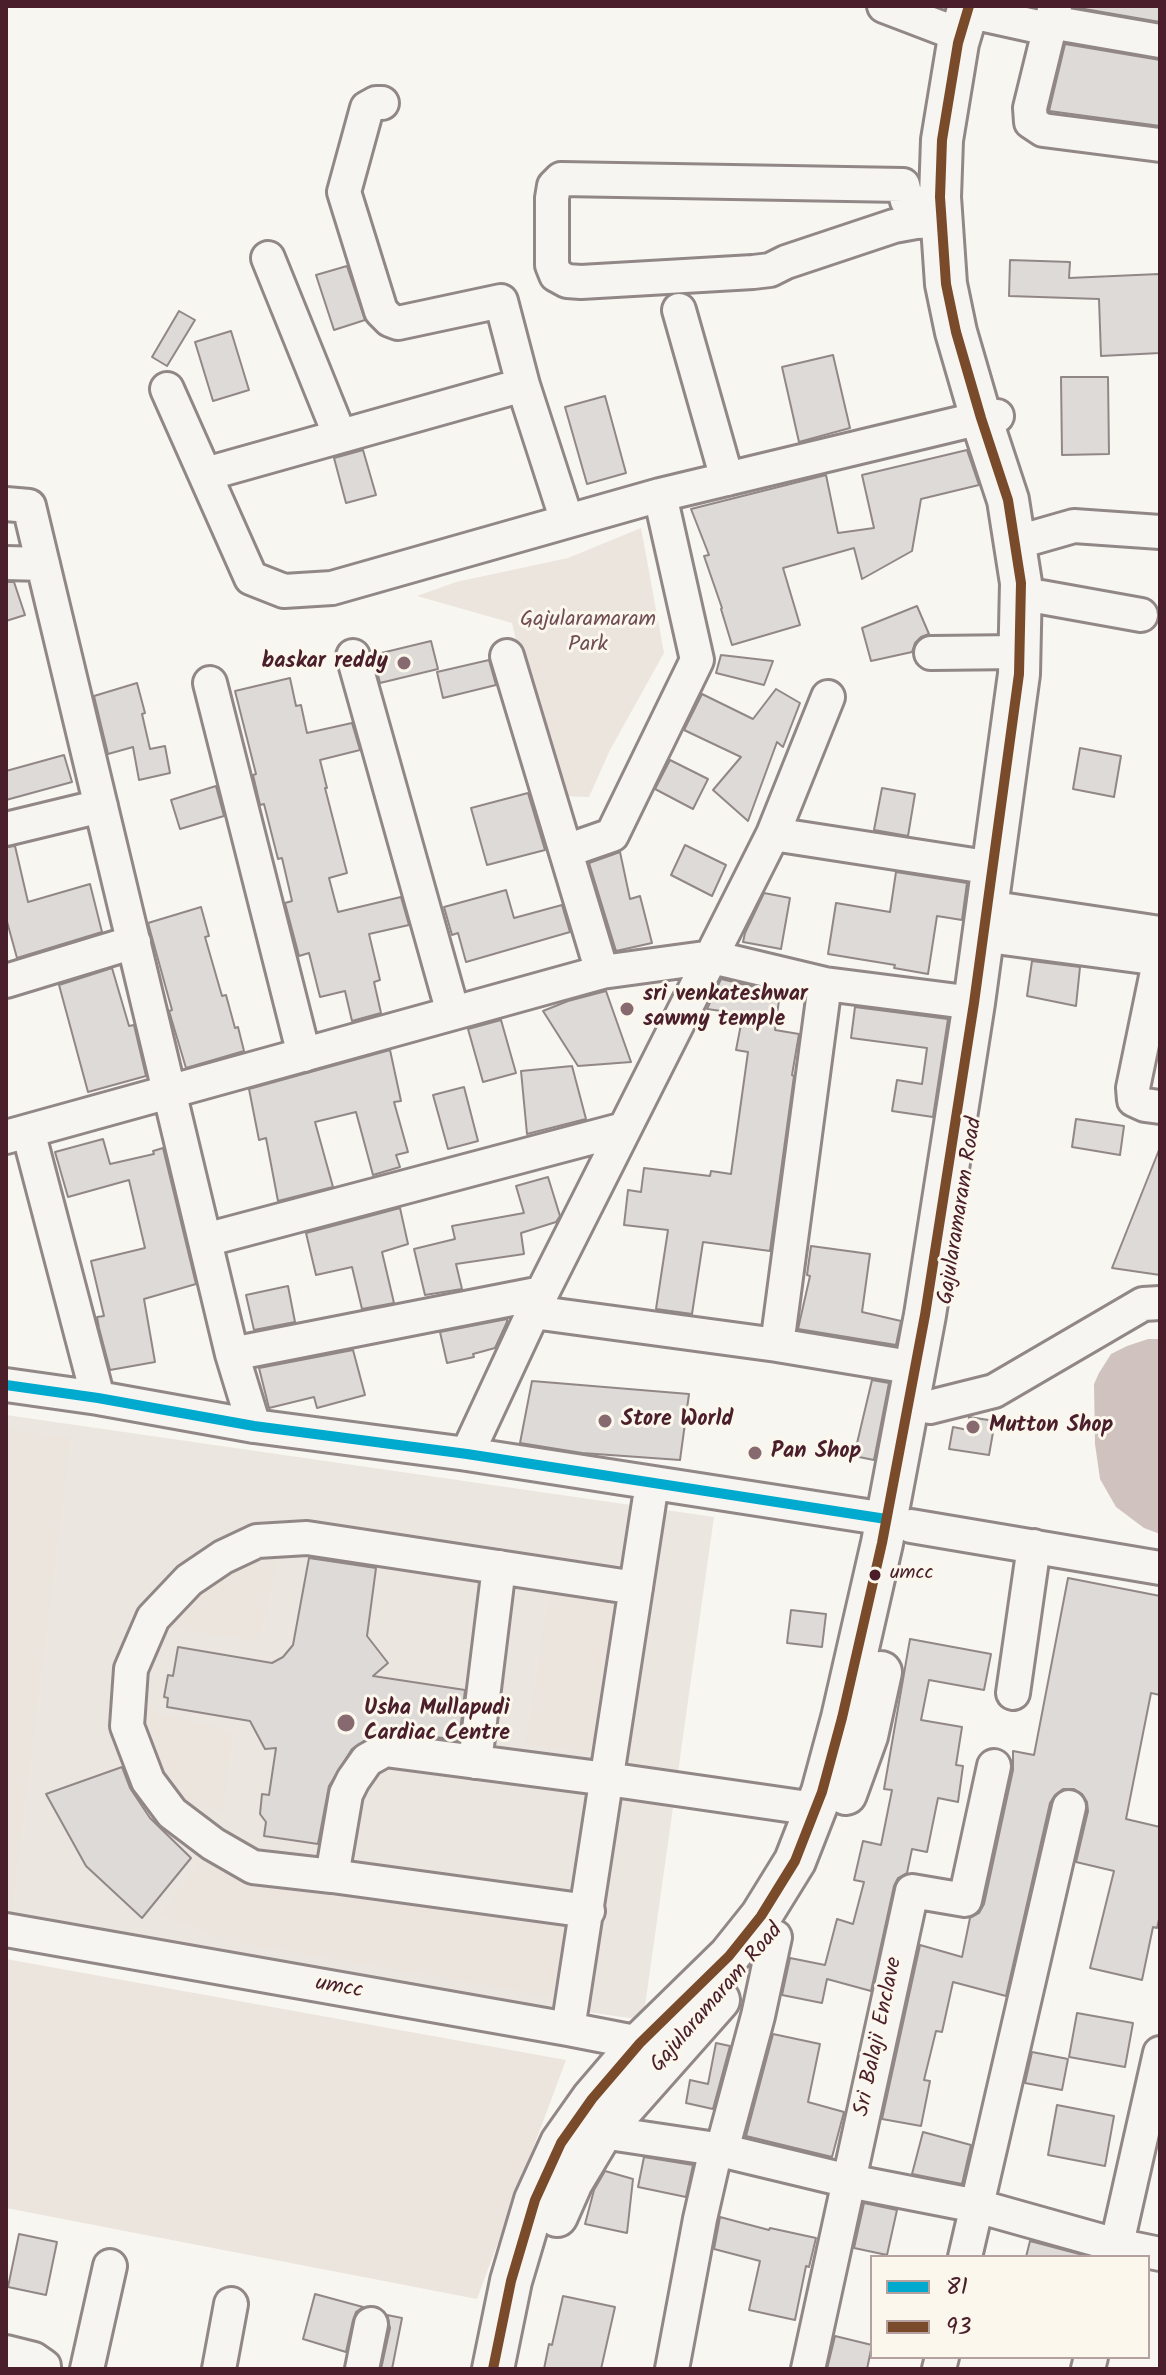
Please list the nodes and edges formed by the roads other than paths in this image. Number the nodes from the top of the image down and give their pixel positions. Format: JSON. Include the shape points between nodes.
{"nodes":[{"id":1,"x":884,"y":6,"type":"edge"},
{"id":2,"x":972,"y":14,"type":"edge"},
{"id":3,"x":1051,"y":19,"type":"edge"},
{"id":4,"x":1160,"y":41,"type":"edge"},
{"id":5,"x":382,"y":103,"type":"dead end"},
{"id":6,"x":1160,"y":145,"type":"edge"},
{"id":7,"x":927,"y":213,"type":"junction"},
{"id":8,"x":268,"y":258,"type":"dead end"},
{"id":9,"x":679,"y":310,"type":"dead end"},
{"id":10,"x":523,"y":385,"type":"junction"},
{"id":11,"x":167,"y":389,"type":"dead end"},
{"id":12,"x":989,"y":417,"type":"junction"},
{"id":13,"x":340,"y":436,"type":"junction"},
{"id":14,"x":206,"y":474,"type":"junction"},
{"id":15,"x":727,"y":479,"type":"junction"},
{"id":16,"x":660,"y":495,"type":"junction"},
{"id":17,"x":6,"y":504,"type":"edge"},
{"id":18,"x":567,"y":521,"type":"junction"},
{"id":19,"x":1160,"y":532,"type":"edge"},
{"id":20,"x":1032,"y":538,"type":"junction"},
{"id":21,"x":6,"y":563,"type":"edge"},
{"id":22,"x":43,"y":564,"type":"junction"},
{"id":23,"x":1041,"y":597,"type":"junction"},
{"id":24,"x":1141,"y":615,"type":"dead end"},
{"id":25,"x":1020,"y":652,"type":"junction"},
{"id":26,"x":931,"y":653,"type":"dead end"},
{"id":27,"x":353,"y":656,"type":"dead end"},
{"id":28,"x":507,"y":656,"type":"dead end"},
{"id":29,"x":210,"y":683,"type":"dead end"},
{"id":30,"x":828,"y":697,"type":"dead end"},
{"id":31,"x":101,"y":806,"type":"junction"},
{"id":32,"x":6,"y":829,"type":"edge"},
{"id":33,"x":773,"y":834,"type":"junction"},
{"id":34,"x":566,"y":851,"type":"junction"},
{"id":35,"x":993,"y":868,"type":"junction"},
{"id":36,"x":1005,"y":924,"type":"junction"},
{"id":37,"x":1160,"y":933,"type":"edge"},
{"id":38,"x":134,"y":942,"type":"junction"},
{"id":39,"x":712,"y":957,"type":"junction"},
{"id":40,"x":1160,"y":958,"type":"edge"},
{"id":41,"x":602,"y":972,"type":"junction"},
{"id":42,"x":6,"y":981,"type":"edge"},
{"id":43,"x":825,"y":984,"type":"junction"},
{"id":44,"x":974,"y":1003,"type":"junction"},
{"id":45,"x":453,"y":1013,"type":"junction"},
{"id":46,"x":304,"y":1055,"type":"junction"},
{"id":47,"x":169,"y":1091,"type":"junction"},
{"id":48,"x":1160,"y":1107,"type":"edge"},
{"id":49,"x":624,"y":1129,"type":"junction"},
{"id":50,"x":17,"y":1134,"type":"edge"},
{"id":51,"x":205,"y":1240,"type":"junction"},
{"id":52,"x":537,"y":1303,"type":"junction"},
{"id":53,"x":1160,"y":1303,"type":"edge"},
{"id":54,"x":777,"y":1345,"type":"junction"},
{"id":55,"x":232,"y":1354,"type":"junction"},
{"id":56,"x":916,"y":1368,"type":"junction"},
{"id":57,"x":6,"y":1385,"type":"edge"},
{"id":58,"x":98,"y":1398,"type":"junction"},
{"id":59,"x":930,"y":1407,"type":"junction"},
{"id":60,"x":254,"y":1426,"type":"junction"},
{"id":61,"x":467,"y":1454,"type":"junction"},
{"id":62,"x":652,"y":1483,"type":"junction"},
{"id":63,"x":898,"y":1522,"type":"junction"},
{"id":64,"x":1034,"y":1546,"type":"junction"},
{"id":65,"x":499,"y":1567,"type":"junction"},
{"id":66,"x":1160,"y":1568,"type":"edge"},
{"id":67,"x":636,"y":1588,"type":"junction"},
{"id":68,"x":1013,"y":1693,"type":"dead end"},
{"id":69,"x":475,"y":1762,"type":"junction"},
{"id":70,"x":994,"y":1766,"type":"dead end"},
{"id":71,"x":607,"y":1779,"type":"junction"},
{"id":72,"x":1069,"y":1807,"type":"dead end"},
{"id":73,"x":815,"y":1809,"type":"junction"},
{"id":74,"x":332,"y":1876,"type":"junction"},
{"id":75,"x":588,"y":1911,"type":"junction"},
{"id":76,"x":6,"y":1930,"type":"edge"},
{"id":77,"x":775,"y":1937,"type":"junction"},
{"id":78,"x":568,"y":2029,"type":"junction"},
{"id":79,"x":655,"y":2049,"type":"junction"},
{"id":80,"x":1160,"y":2053,"type":"edge"},
{"id":81,"x":602,"y":2132,"type":"junction"},
{"id":82,"x":719,"y":2150,"type":"junction"},
{"id":83,"x":849,"y":2181,"type":"junction"},
{"id":84,"x":977,"y":2206,"type":"junction"},
{"id":85,"x":1115,"y":2251,"type":"edge"},
{"id":86,"x":1160,"y":2254,"type":"edge"},
{"id":87,"x":965,"y":2255,"type":"edge"},
{"id":88,"x":110,"y":2266,"type":"dead end"},
{"id":89,"x":231,"y":2304,"type":"dead end"},
{"id":90,"x":371,"y":2324,"type":"dead end"},
{"id":91,"x":6,"y":2352,"type":"edge"},
{"id":92,"x":44,"y":2369,"type":"edge"},
{"id":93,"x":87,"y":2369,"type":"edge"},
{"id":94,"x":219,"y":2369,"type":"edge"},
{"id":95,"x":362,"y":2369,"type":"edge"},
{"id":96,"x":493,"y":2369,"type":"edge"},
{"id":97,"x":512,"y":2369,"type":"edge"},
{"id":98,"x":672,"y":2369,"type":"edge"},
{"id":99,"x":808,"y":2369,"type":"edge"}],
"edges":[{"from":1,"to":2,"type":"street"},
{"from":2,"to":3,"type":"street"},
{"from":2,"to":7,"type":"main road","name":"Gajularamaram Road"},
{"from":2,"to":12,"type":"main road","name":"Gajularamaram Road","via":[[958,197],[962,283]]},
{"from":3,"to":4,"type":"street"},
{"from":3,"to":6,"type":"street","via":[[1031,122],[1043,130]]},
{"from":5,"to":10,"type":"street","via":[[367,108],[344,192],[381,311],[398,323],[501,301]]},
{"from":7,"to":7,"type":"street","via":[[770,270],[581,282],[556,275],[552,265],[552,198],[561,179],[903,185],[907,201]]},
{"from":7,"to":12,"type":"main road","name":"Gajularamaram Road","via":[[956,332]]},
{"from":8,"to":13,"type":"street"},
{"from":9,"to":15,"type":"street"},
{"from":10,"to":13,"type":"street"},
{"from":10,"to":18,"type":"street"},
{"from":11,"to":14,"type":"street"},
{"from":12,"to":15,"type":"street"},
{"from":12,"to":20,"type":"main road","name":"Gajularamaram Road","via":[[1013,462]]},
{"from":12,"to":25,"type":"main road","name":"Gajularamaram Road","via":[[1021,583]]},
{"from":13,"to":14,"type":"street"},
{"from":14,"to":18,"type":"street","via":[[251,578],[284,591],[332,588]]},
{"from":15,"to":16,"type":"street"},
{"from":16,"to":18,"type":"street"},
{"from":16,"to":34,"type":"street","via":[[697,660],[612,835]]},
{"from":17,"to":22,"type":"street","via":[[29,506]]},
{"from":19,"to":20,"type":"street","via":[[1074,526]]},
{"from":20,"to":23,"type":"main road","name":"Gajularamaram Road"},
{"from":21,"to":22,"type":"street"},
{"from":22,"to":31,"type":"street"},
{"from":23,"to":24,"type":"street"},
{"from":23,"to":36,"type":"main road","name":"Gajularamaram Road","via":[[1035,711]]},
{"from":25,"to":26,"type":"street"},
{"from":25,"to":35,"type":"main road","name":"Gajularamaram Road"},
{"from":27,"to":45,"type":"street"},
{"from":28,"to":34,"type":"street"},
{"from":29,"to":46,"type":"street"},
{"from":30,"to":33,"type":"street"},
{"from":31,"to":32,"type":"street"},
{"from":31,"to":38,"type":"street"},
{"from":33,"to":35,"type":"street"},
{"from":33,"to":39,"type":"street"},
{"from":34,"to":41,"type":"street"},
{"from":35,"to":44,"type":"main road","name":"Gajularamaram Road"},
{"from":36,"to":37,"type":"street"},
{"from":36,"to":40,"type":"street"},
{"from":36,"to":59,"type":"main road","name":"Gajularamaram Road"},
{"from":38,"to":42,"type":"street"},
{"from":38,"to":47,"type":"street"},
{"from":39,"to":41,"type":"street"},
{"from":39,"to":43,"type":"street"},
{"from":39,"to":49,"type":"street"},
{"from":40,"to":48,"type":"street","via":[[1133,1088],[1134,1100]]},
{"from":41,"to":45,"type":"street"},
{"from":43,"to":44,"type":"street"},
{"from":43,"to":54,"type":"street"},
{"from":44,"to":56,"type":"main road","name":"Gajularamaram Road"},
{"from":45,"to":46,"type":"street"},
{"from":46,"to":47,"type":"street"},
{"from":47,"to":50,"type":"street"},
{"from":47,"to":51,"type":"street"},
{"from":49,"to":51,"type":"street"},
{"from":49,"to":52,"type":"street"},
{"from":50,"to":58,"type":"street"},
{"from":51,"to":55,"type":"street"},
{"from":52,"to":54,"type":"street"},
{"from":52,"to":55,"type":"street"},
{"from":52,"to":61,"type":"street"},
{"from":53,"to":59,"type":"street","via":[[1143,1304],[994,1391]]},
{"from":54,"to":56,"type":"street"},
{"from":55,"to":60,"type":"street"},
{"from":56,"to":63,"type":"main road","name":"Gajularamaram Road"},
{"from":57,"to":58,"type":"street"},
{"from":58,"to":60,"type":"street"},
{"from":59,"to":63,"type":"main road","name":"Gajularamaram Road"},
{"from":60,"to":61,"type":"street"},
{"from":61,"to":62,"type":"street"},
{"from":62,"to":63,"type":"street"},
{"from":62,"to":67,"type":"street"},
{"from":63,"to":64,"type":"street"},
{"from":63,"to":73,"type":"main road","name":"Gajularamaram Road"},
{"from":63,"to":77,"type":"main road","name":"Gajularamaram Road","via":[[867,1736],[812,1874]]},
{"from":64,"to":66,"type":"street"},
{"from":64,"to":68,"type":"street"},
{"from":65,"to":67,"type":"street"},
{"from":65,"to":69,"type":"street"},
{"from":65,"to":74,"type":"street","via":[[307,1538],[257,1541],[189,1580],[153,1618],[131,1669],[127,1726],[148,1781],[172,1813],[253,1867]]},
{"from":67,"to":71,"type":"street"},
{"from":69,"to":71,"type":"street"},
{"from":69,"to":74,"type":"street","via":[[385,1750],[367,1760],[346,1794]]},
{"from":70,"to":83,"type":"street","name":"Sri Balaji Enclave","via":[[965,1900],[912,1891]]},
{"from":71,"to":73,"type":"street"},
{"from":71,"to":75,"type":"street"},
{"from":72,"to":84,"type":"street"},
{"from":73,"to":79,"type":"main road","name":"Gajularamaram Road","via":[[795,1861],[761,1916]]},
{"from":74,"to":75,"type":"street"},
{"from":75,"to":78,"type":"street"},
{"from":76,"to":78,"type":"street","name":"umcc"},
{"from":77,"to":79,"type":"main road","name":"Gajularamaram Road"},
{"from":77,"to":82,"type":"street"},
{"from":78,"to":79,"type":"street","name":"umcc"},
{"from":79,"to":81,"type":"main road","name":"Gajularamaram Road"},
{"from":79,"to":96,"type":"main road","name":"Gajularamaram Road","via":[[592,2099],[561,2143],[535,2200]]},
{"from":80,"to":85,"type":"street"},
{"from":81,"to":82,"type":"street"},
{"from":81,"to":97,"type":"main road","name":"Gajularamaram Road","via":[[555,2221]]},
{"from":82,"to":83,"type":"street"},
{"from":82,"to":98,"type":"street","via":[[697,2232]]},
{"from":83,"to":84,"type":"street"},
{"from":83,"to":99,"type":"street","name":"Sri Balaji Enclave"},
{"from":84,"to":85,"type":"street"},
{"from":84,"to":87,"type":"street"},
{"from":85,"to":86,"type":"street"},
{"from":88,"to":93,"type":"street"},
{"from":89,"to":94,"type":"street"},
{"from":90,"to":95,"type":"street"},
{"from":91,"to":92,"type":"street","via":[[34,2359]]}]}
